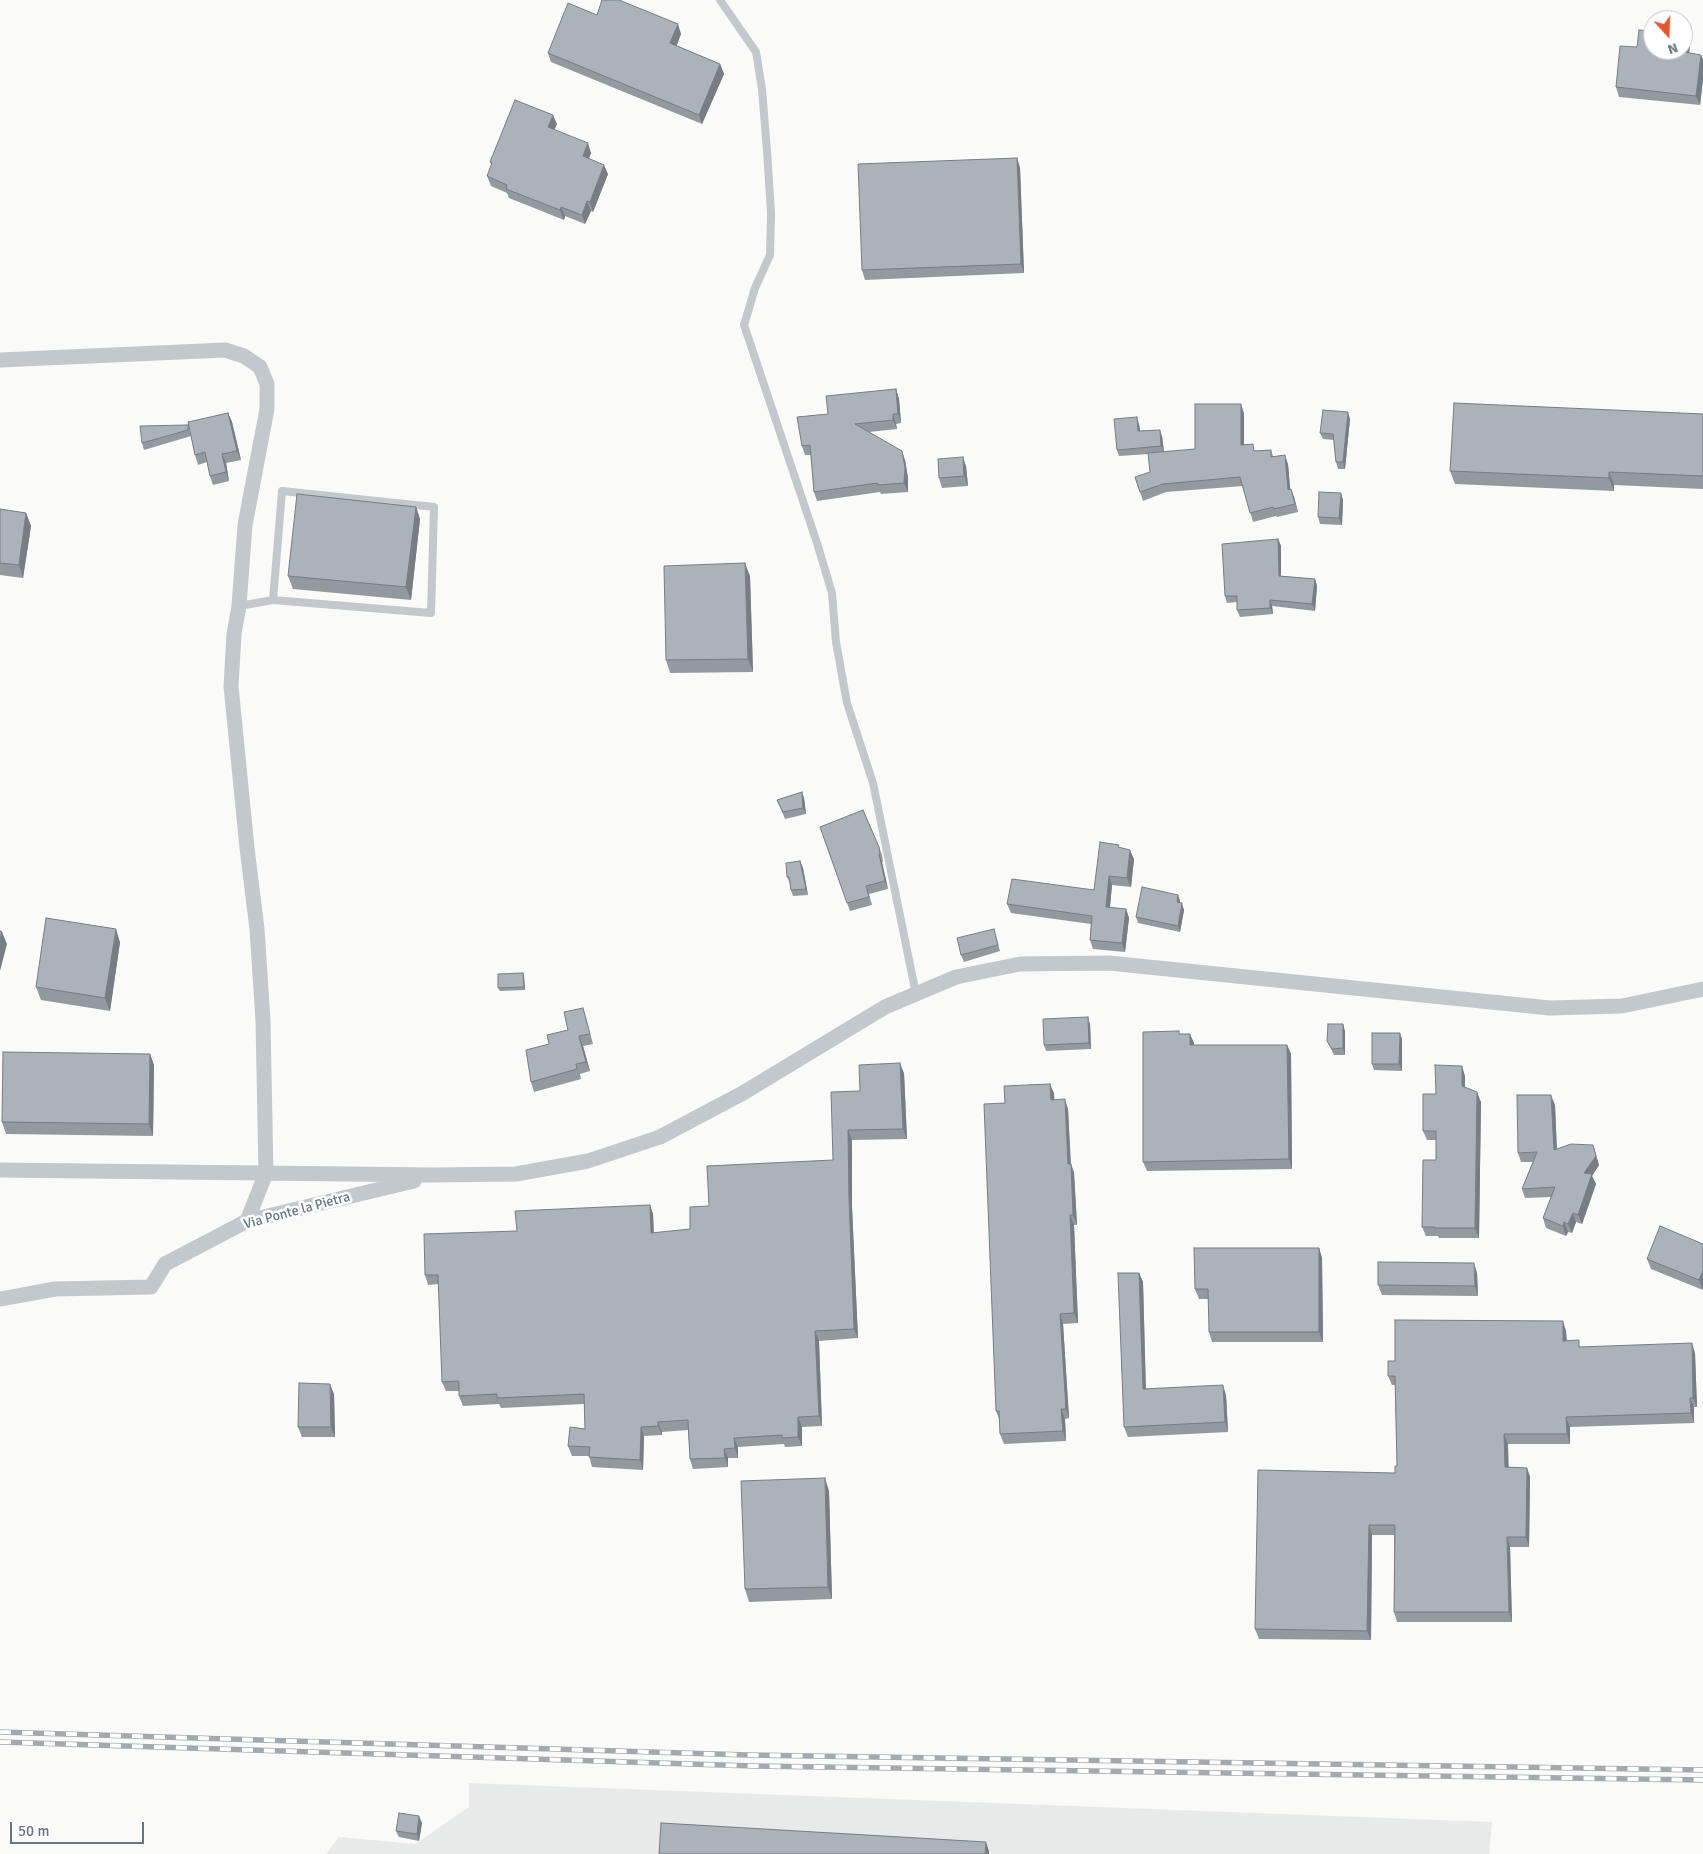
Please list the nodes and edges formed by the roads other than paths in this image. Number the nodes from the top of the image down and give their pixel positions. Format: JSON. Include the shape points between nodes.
{"nodes":[{"id":1,"x":720,"y":0,"type":"edge"},
{"id":2,"x":0,"y":360,"type":"edge"},
{"id":3,"x":273,"y":600,"type":"junction"},
{"id":4,"x":239,"y":606,"type":"junction"},
{"id":5,"x":1702,"y":990,"type":"edge"},
{"id":6,"x":916,"y":994,"type":"junction"},
{"id":7,"x":0,"y":1170,"type":"edge"},
{"id":8,"x":266,"y":1173,"type":"junction"},
{"id":9,"x":435,"y":1175,"type":"junction"},
{"id":10,"x":247,"y":1222,"type":"junction"},
{"id":11,"x":0,"y":1298,"type":"edge"}],
"edges":[{"from":1,"to":6,"type":"lane","via":[[756,52],[767,151],[770,255],[755,288],[744,325],[832,593],[836,642],[847,703],[873,783]]},
{"from":2,"to":4,"type":"street","via":[[225,350],[244,356],[260,367],[267,384],[267,409],[245,525]]},
{"from":3,"to":3,"type":"lane","via":[[430,613],[434,507],[282,491]]},
{"from":3,"to":4,"type":"lane"},
{"from":4,"to":8,"type":"street","via":[[230,686],[257,929],[263,1021]]},
{"from":5,"to":6,"type":"street","via":[[1622,1006],[1550,1008],[1110,963],[1020,964],[956,978]]},
{"from":6,"to":9,"type":"street","via":[[885,1007],[743,1093],[660,1137],[588,1161],[516,1174]]},
{"from":7,"to":8,"type":"street"},
{"from":8,"to":9,"type":"street"},
{"from":8,"to":10,"type":"street"},
{"from":9,"to":10,"type":"street","name":"Via Ponte la Pietra"},
{"from":10,"to":11,"type":"street","name":"Via Ponte la Pietra","via":[[165,1264],[150,1287],[55,1289]]}]}
